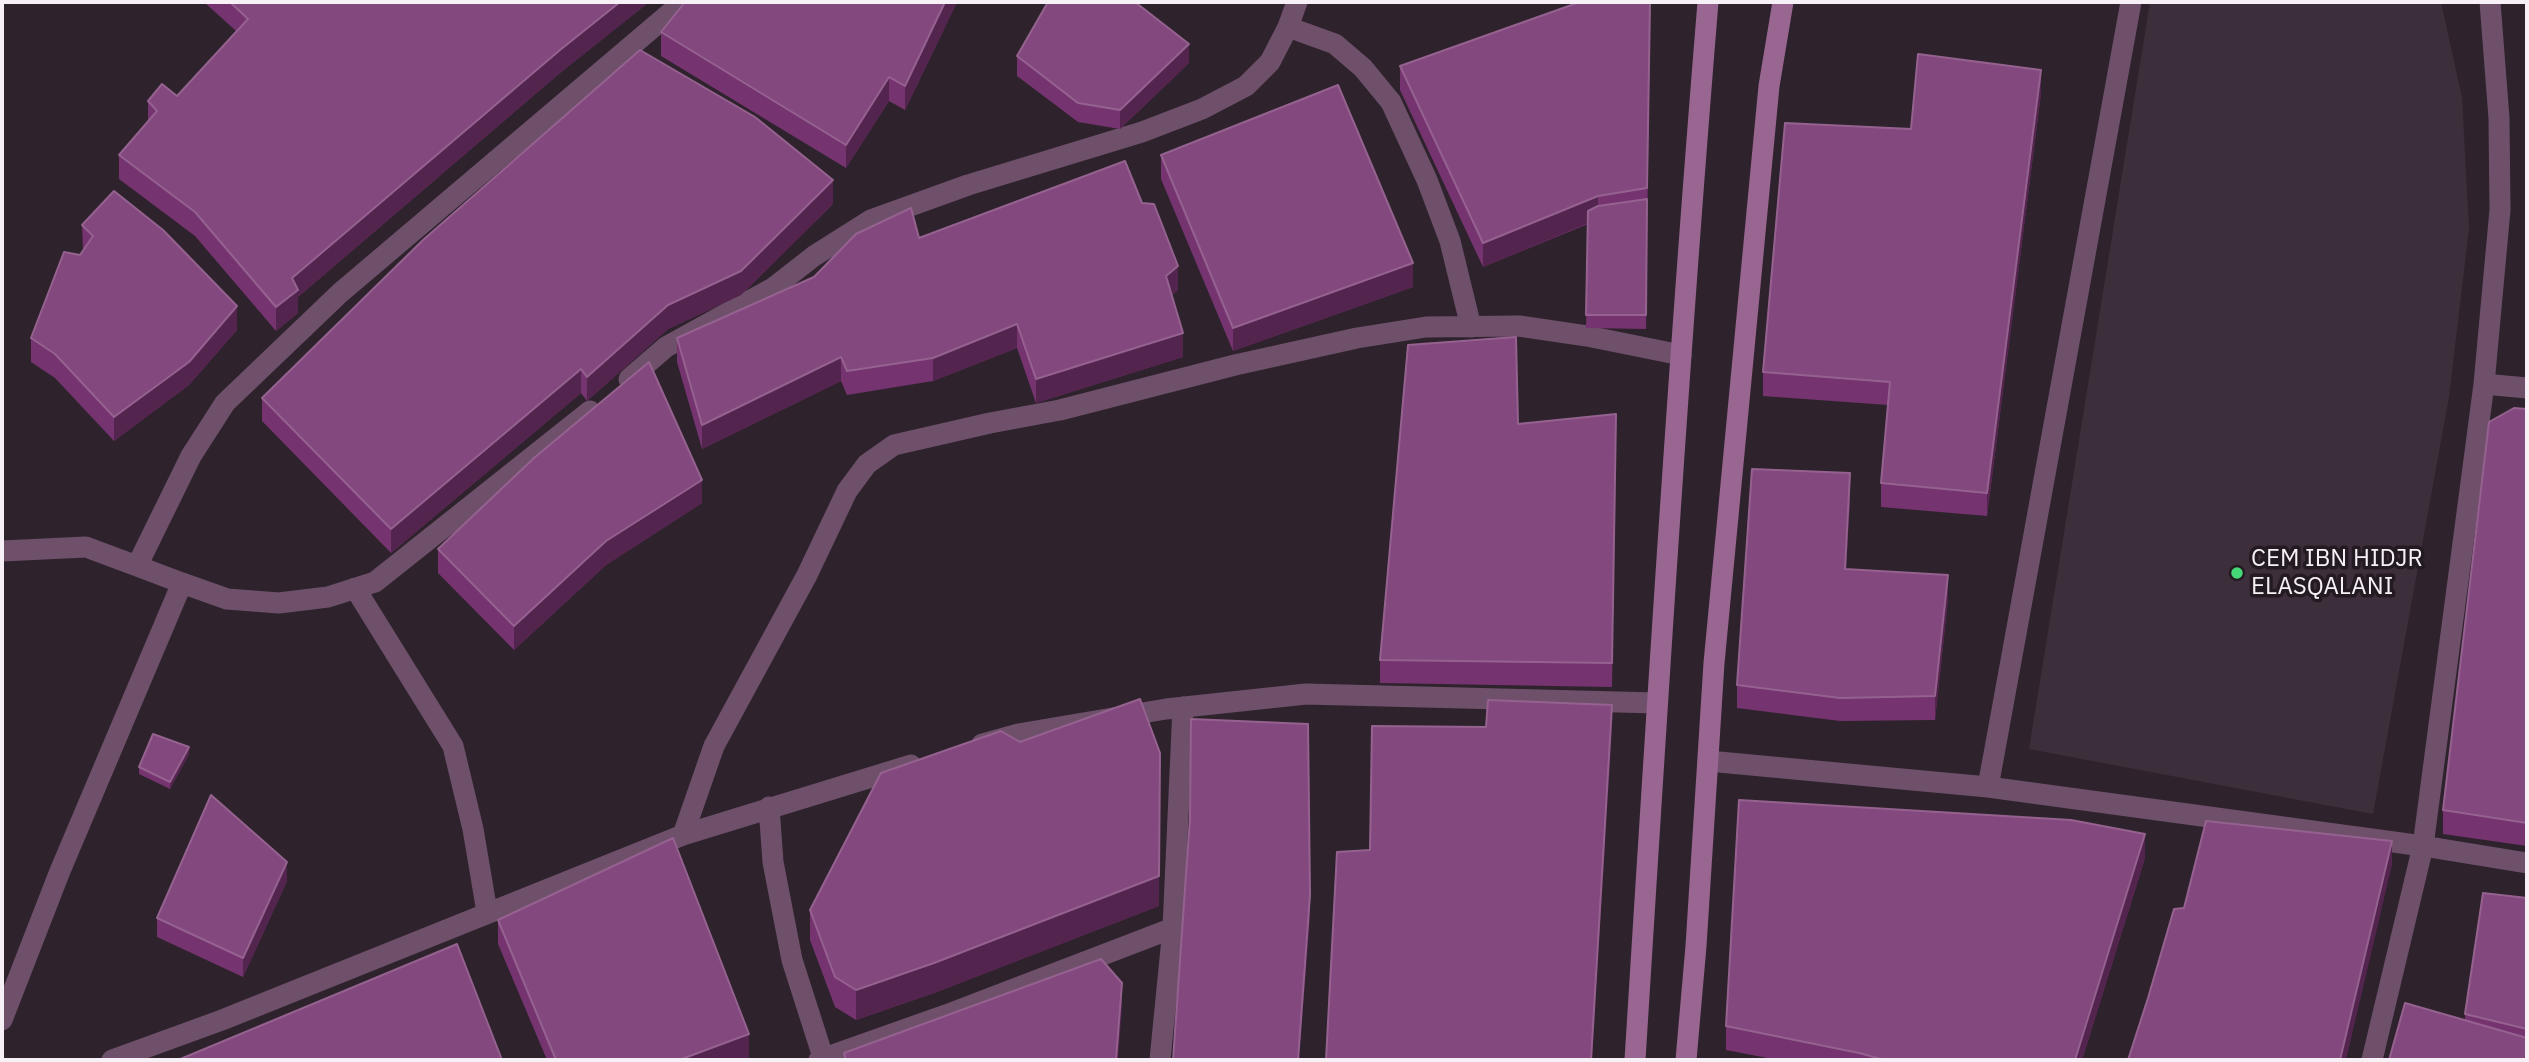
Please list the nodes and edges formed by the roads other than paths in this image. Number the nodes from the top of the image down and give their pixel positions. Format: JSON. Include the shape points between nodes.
{"nodes":[{"id":1,"x":683,"y":2,"type":"edge"},
{"id":2,"x":1297,"y":2,"type":"edge"},
{"id":3,"x":1708,"y":2,"type":"edge"},
{"id":4,"x":1783,"y":2,"type":"edge"},
{"id":5,"x":2131,"y":2,"type":"edge"},
{"id":6,"x":2490,"y":2,"type":"edge"},
{"id":7,"x":1288,"y":27,"type":"junction"},
{"id":8,"x":1471,"y":327,"type":"junction"},
{"id":9,"x":1681,"y":355,"type":"junction"},
{"id":10,"x":2484,"y":384,"type":"junction"},
{"id":11,"x":2527,"y":388,"type":"edge"},
{"id":12,"x":2,"y":551,"type":"edge"},
{"id":13,"x":137,"y":566,"type":"junction"},
{"id":14,"x":181,"y":583,"type":"junction"},
{"id":15,"x":355,"y":588,"type":"junction"},
{"id":16,"x":1657,"y":704,"type":"junction"},
{"id":17,"x":1183,"y":707,"type":"junction"},
{"id":18,"x":967,"y":749,"type":"edge"},
{"id":19,"x":928,"y":760,"type":"edge"},
{"id":20,"x":1708,"y":761,"type":"junction"},
{"id":21,"x":1988,"y":787,"type":"junction"},
{"id":22,"x":769,"y":807,"type":"junction"},
{"id":23,"x":683,"y":835,"type":"junction"},
{"id":24,"x":2423,"y":846,"type":"junction"},
{"id":25,"x":2527,"y":863,"type":"edge"},
{"id":26,"x":487,"y":912,"type":"junction"},
{"id":27,"x":1173,"y":928,"type":"junction"},
{"id":28,"x":2,"y":1020,"type":"edge"},
{"id":29,"x":112,"y":1060,"type":"edge"},
{"id":30,"x":822,"y":1060,"type":"edge"},
{"id":31,"x":1160,"y":1060,"type":"edge"},
{"id":32,"x":1635,"y":1060,"type":"edge"},
{"id":33,"x":1685,"y":1060,"type":"edge"},
{"id":34,"x":2372,"y":1060,"type":"edge"}],
"edges":[{"from":1,"to":13,"type":"street","via":[[340,293],[225,403],[191,456]]},
{"from":2,"to":7,"type":"street"},
{"from":3,"to":9,"type":"street"},
{"from":4,"to":20,"type":"street","via":[[1769,86]]},
{"from":5,"to":21,"type":"street"},
{"from":6,"to":10,"type":"street","via":[[2500,210]]},
{"from":7,"to":8,"type":"street","via":[[1335,44],[1391,102],[1450,241]]},
{"from":7,"to":15,"type":"street","via":[[1270,62],[1246,86],[1202,110],[871,220],[773,288],[666,347],[418,550],[375,582]]},
{"from":8,"to":9,"type":"street","via":[[1519,326]]},
{"from":8,"to":23,"type":"street","via":[[1426,327],[1357,338],[1060,410],[914,440],[882,452],[847,491],[714,746]]},
{"from":9,"to":16,"type":"street"},
{"from":10,"to":11,"type":"street"},
{"from":10,"to":24,"type":"street"},
{"from":12,"to":13,"type":"street","via":[[86,547]]},
{"from":13,"to":14,"type":"street"},
{"from":14,"to":15,"type":"street","via":[[227,599],[279,603],[328,597]]},
{"from":14,"to":28,"type":"street"},
{"from":15,"to":26,"type":"street","via":[[453,746]]},
{"from":16,"to":17,"type":"street","via":[[1306,694]]},
{"from":16,"to":32,"type":"street"},
{"from":17,"to":18,"type":"street","via":[[1018,734]]},
{"from":17,"to":27,"type":"street"},
{"from":19,"to":22,"type":"street"},
{"from":20,"to":21,"type":"street"},
{"from":20,"to":33,"type":"street"},
{"from":21,"to":24,"type":"street"},
{"from":22,"to":23,"type":"street"},
{"from":22,"to":30,"type":"street","via":[[773,862],[792,960]]},
{"from":23,"to":26,"type":"street"},
{"from":24,"to":25,"type":"street"},
{"from":24,"to":34,"type":"street"},
{"from":26,"to":29,"type":"street"},
{"from":27,"to":30,"type":"street"},
{"from":27,"to":31,"type":"street"}]}
